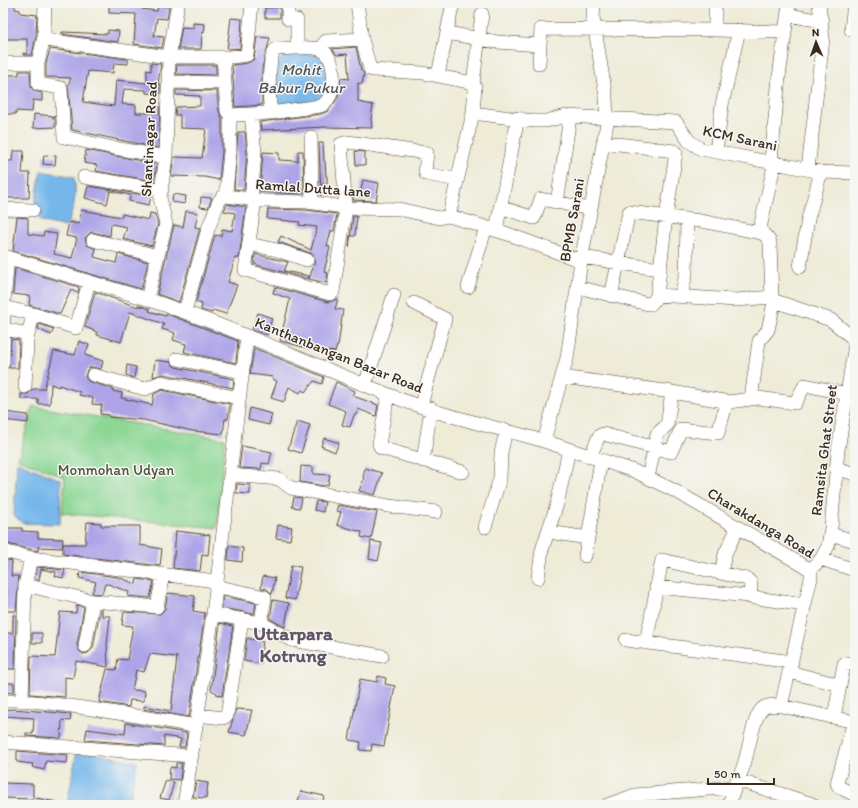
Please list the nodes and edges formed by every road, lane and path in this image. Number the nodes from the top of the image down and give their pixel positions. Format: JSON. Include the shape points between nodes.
{"nodes":[{"id":1,"x":45,"y":3,"type":"edge"},
{"id":2,"x":178,"y":3,"type":"edge"},
{"id":3,"x":252,"y":3,"type":"edge"},
{"id":4,"x":288,"y":3,"type":"edge"},
{"id":5,"x":357,"y":3,"type":"edge"},
{"id":6,"x":453,"y":3,"type":"edge"},
{"id":7,"x":594,"y":3,"type":"edge"},
{"id":8,"x":715,"y":3,"type":"edge"},
{"id":9,"x":820,"y":3,"type":"edge"},
{"id":10,"x":854,"y":3,"type":"edge"},
{"id":11,"x":788,"y":9,"type":"edge"},
{"id":12,"x":482,"y":14,"type":"dead end"},
{"id":13,"x":822,"y":21,"type":"junction"},
{"id":14,"x":595,"y":30,"type":"junction"},
{"id":15,"x":715,"y":30,"type":"junction"},
{"id":16,"x":739,"y":30,"type":"junction"},
{"id":17,"x":851,"y":30,"type":"dead end"},
{"id":18,"x":785,"y":32,"type":"junction"},
{"id":19,"x":447,"y":33,"type":"junction"},
{"id":20,"x":44,"y":37,"type":"junction"},
{"id":21,"x":478,"y":38,"type":"junction"},
{"id":22,"x":362,"y":40,"type":"junction"},
{"id":23,"x":540,"y":45,"type":"junction"},
{"id":24,"x":297,"y":48,"type":"junction"},
{"id":25,"x":320,"y":48,"type":"junction"},
{"id":26,"x":169,"y":57,"type":"junction"},
{"id":27,"x":222,"y":57,"type":"junction"},
{"id":28,"x":3,"y":63,"type":"edge"},
{"id":29,"x":38,"y":63,"type":"junction"},
{"id":30,"x":539,"y":64,"type":"dead end"},
{"id":31,"x":438,"y":75,"type":"junction"},
{"id":32,"x":168,"y":82,"type":"junction"},
{"id":33,"x":473,"y":83,"type":"junction"},
{"id":34,"x":225,"y":84,"type":"junction"},
{"id":35,"x":473,"y":112,"type":"junction"},
{"id":36,"x":271,"y":113,"type":"junction"},
{"id":37,"x":251,"y":114,"type":"junction"},
{"id":38,"x":230,"y":115,"type":"junction"},
{"id":39,"x":570,"y":117,"type":"junction"},
{"id":40,"x":518,"y":118,"type":"junction"},
{"id":41,"x":607,"y":118,"type":"junction"},
{"id":42,"x":311,"y":137,"type":"dead end"},
{"id":43,"x":603,"y":142,"type":"junction"},
{"id":44,"x":716,"y":152,"type":"junction"},
{"id":45,"x":166,"y":157,"type":"junction"},
{"id":46,"x":773,"y":161,"type":"junction"},
{"id":47,"x":808,"y":169,"type":"junction"},
{"id":48,"x":821,"y":172,"type":"junction"},
{"id":49,"x":855,"y":173,"type":"edge"},
{"id":50,"x":84,"y":177,"type":"dead end"},
{"id":51,"x":458,"y":180,"type":"junction"},
{"id":52,"x":162,"y":190,"type":"junction"},
{"id":53,"x":226,"y":193,"type":"junction"},
{"id":54,"x":253,"y":200,"type":"junction"},
{"id":55,"x":557,"y":202,"type":"junction"},
{"id":56,"x":312,"y":203,"type":"junction"},
{"id":57,"x":500,"y":207,"type":"junction"},
{"id":58,"x":346,"y":208,"type":"junction"},
{"id":59,"x":3,"y":209,"type":"edge"},
{"id":60,"x":590,"y":209,"type":"junction"},
{"id":61,"x":33,"y":210,"type":"dead end"},
{"id":62,"x":449,"y":216,"type":"junction"},
{"id":63,"x":666,"y":217,"type":"junction"},
{"id":64,"x":688,"y":220,"type":"junction"},
{"id":65,"x":491,"y":229,"type":"junction"},
{"id":66,"x":761,"y":233,"type":"junction"},
{"id":67,"x":93,"y":240,"type":"dead end"},
{"id":68,"x":249,"y":244,"type":"junction"},
{"id":69,"x":6,"y":256,"type":"edge"},
{"id":70,"x":158,"y":256,"type":"junction"},
{"id":71,"x":581,"y":259,"type":"junction"},
{"id":72,"x":307,"y":260,"type":"dead end"},
{"id":73,"x":619,"y":263,"type":"junction"},
{"id":74,"x":800,"y":268,"type":"dead end"},
{"id":75,"x":659,"y":269,"type":"junction"},
{"id":76,"x":89,"y":282,"type":"junction"},
{"id":77,"x":468,"y":287,"type":"dead end"},
{"id":78,"x":577,"y":287,"type":"junction"},
{"id":79,"x":394,"y":295,"type":"dead end"},
{"id":80,"x":658,"y":295,"type":"junction"},
{"id":81,"x":611,"y":296,"type":"junction"},
{"id":82,"x":681,"y":296,"type":"junction"},
{"id":83,"x":147,"y":298,"type":"junction"},
{"id":84,"x":773,"y":300,"type":"junction"},
{"id":85,"x":414,"y":303,"type":"dead end"},
{"id":86,"x":4,"y":307,"type":"junction"},
{"id":87,"x":185,"y":311,"type":"junction"},
{"id":88,"x":33,"y":314,"type":"junction"},
{"id":89,"x":4,"y":329,"type":"edge"},
{"id":90,"x":28,"y":334,"type":"junction"},
{"id":91,"x":247,"y":336,"type":"junction"},
{"id":92,"x":855,"y":340,"type":"edge"},
{"id":93,"x":855,"y":344,"type":"edge"},
{"id":94,"x":177,"y":359,"type":"dead end"},
{"id":95,"x":3,"y":363,"type":"edge"},
{"id":96,"x":242,"y":372,"type":"junction"},
{"id":97,"x":93,"y":375,"type":"dead end"},
{"id":98,"x":562,"y":377,"type":"junction"},
{"id":99,"x":365,"y":385,"type":"junction"},
{"id":100,"x":25,"y":387,"type":"dead end"},
{"id":101,"x":672,"y":392,"type":"junction"},
{"id":102,"x":847,"y":394,"type":"junction"},
{"id":103,"x":388,"y":395,"type":"junction"},
{"id":104,"x":239,"y":398,"type":"junction"},
{"id":105,"x":751,"y":398,"type":"junction"},
{"id":106,"x":727,"y":402,"type":"junction"},
{"id":107,"x":426,"y":407,"type":"junction"},
{"id":108,"x":506,"y":430,"type":"junction"},
{"id":109,"x":544,"y":441,"type":"junction"},
{"id":110,"x":654,"y":448,"type":"junction"},
{"id":111,"x":569,"y":450,"type":"junction"},
{"id":112,"x":596,"y":458,"type":"junction"},
{"id":113,"x":423,"y":461,"type":"junction"},
{"id":114,"x":836,"y":468,"type":"junction"},
{"id":115,"x":463,"y":472,"type":"dead end"},
{"id":116,"x":855,"y":474,"type":"edge"},
{"id":117,"x":231,"y":475,"type":"junction"},
{"id":118,"x":648,"y":478,"type":"junction"},
{"id":119,"x":436,"y":512,"type":"dead end"},
{"id":120,"x":486,"y":527,"type":"dead end"},
{"id":121,"x":738,"y":527,"type":"junction"},
{"id":122,"x":549,"y":532,"type":"junction"},
{"id":123,"x":830,"y":534,"type":"junction"},
{"id":124,"x":588,"y":538,"type":"junction"},
{"id":125,"x":855,"y":541,"type":"edge"},
{"id":126,"x":3,"y":551,"type":"edge"},
{"id":127,"x":585,"y":556,"type":"dead end"},
{"id":128,"x":31,"y":558,"type":"junction"},
{"id":129,"x":821,"y":559,"type":"junction"},
{"id":130,"x":811,"y":570,"type":"junction"},
{"id":131,"x":855,"y":570,"type":"edge"},
{"id":132,"x":720,"y":573,"type":"junction"},
{"id":133,"x":163,"y":574,"type":"junction"},
{"id":134,"x":538,"y":578,"type":"dead end"},
{"id":135,"x":216,"y":584,"type":"junction"},
{"id":136,"x":25,"y":585,"type":"junction"},
{"id":137,"x":656,"y":588,"type":"junction"},
{"id":138,"x":749,"y":596,"type":"junction"},
{"id":139,"x":93,"y":601,"type":"junction"},
{"id":140,"x":805,"y":605,"type":"junction"},
{"id":141,"x":213,"y":614,"type":"junction"},
{"id":142,"x":242,"y":619,"type":"junction"},
{"id":143,"x":261,"y":623,"type":"junction"},
{"id":144,"x":626,"y":640,"type":"dead end"},
{"id":145,"x":646,"y":643,"type":"junction"},
{"id":146,"x":85,"y":646,"type":"dead end"},
{"id":147,"x":382,"y":656,"type":"dead end"},
{"id":148,"x":855,"y":663,"type":"edge"},
{"id":149,"x":791,"y":667,"type":"junction"},
{"id":150,"x":840,"y":685,"type":"junction"},
{"id":151,"x":22,"y":701,"type":"junction"},
{"id":152,"x":3,"y":702,"type":"edge"},
{"id":153,"x":781,"y":706,"type":"junction"},
{"id":154,"x":834,"y":717,"type":"junction"},
{"id":155,"x":197,"y":721,"type":"junction"},
{"id":156,"x":855,"y":722,"type":"edge"},
{"id":157,"x":3,"y":742,"type":"edge"},
{"id":158,"x":192,"y":756,"type":"junction"},
{"id":159,"x":735,"y":783,"type":"junction"},
{"id":160,"x":855,"y":795,"type":"edge"},
{"id":161,"x":812,"y":804,"type":"dead end"},
{"id":162,"x":184,"y":805,"type":"edge"},
{"id":163,"x":607,"y":805,"type":"edge"},
{"id":164,"x":729,"y":805,"type":"edge"}],
"edges":[{"from":1,"to":20,"type":"street"},
{"from":2,"to":26,"type":"street","name":"Shantinagar Road"},
{"from":3,"to":27,"type":"street","via":[[248,53],[245,56]]},
{"from":4,"to":24,"type":"street","via":[[288,19],[297,20]]},
{"from":5,"to":22,"type":"street"},
{"from":6,"to":19,"type":"street"},
{"from":7,"to":14,"type":"street","name":"BPMB Sarani"},
{"from":8,"to":15,"type":"street"},
{"from":9,"to":13,"type":"street"},
{"from":10,"to":17,"type":"street"},
{"from":11,"to":13,"type":"street"},
{"from":11,"to":18,"type":"street"},
{"from":12,"to":21,"type":"street"},
{"from":13,"to":47,"type":"street","via":[[823,39]]},
{"from":14,"to":15,"type":"street"},
{"from":14,"to":23,"type":"street","via":[[542,23]]},
{"from":14,"to":41,"type":"street","name":"BPMB Sarani"},
{"from":15,"to":16,"type":"street"},
{"from":16,"to":18,"type":"street"},
{"from":16,"to":44,"type":"street","via":[[722,105]]},
{"from":18,"to":46,"type":"street"},
{"from":19,"to":21,"type":"street"},
{"from":19,"to":31,"type":"street"},
{"from":20,"to":26,"type":"street","via":[[50,41]]},
{"from":20,"to":29,"type":"street"},
{"from":21,"to":23,"type":"street"},
{"from":21,"to":33,"type":"street"},
{"from":22,"to":25,"type":"street","via":[[326,41]]},
{"from":22,"to":31,"type":"street","via":[[372,70]]},
{"from":23,"to":30,"type":"street"},
{"from":24,"to":25,"type":"street"},
{"from":24,"to":36,"type":"street","via":[[276,49],[273,52],[270,80]]},
{"from":25,"to":36,"type":"street","via":[[332,65],[333,74],[332,94],[326,103]]},
{"from":26,"to":27,"type":"street"},
{"from":26,"to":32,"type":"street","name":"Shantinagar Road"},
{"from":27,"to":34,"type":"street"},
{"from":28,"to":29,"type":"street"},
{"from":29,"to":45,"type":"street","via":[[38,84],[61,88],[64,137]]},
{"from":31,"to":33,"type":"street"},
{"from":32,"to":34,"type":"street"},
{"from":32,"to":45,"type":"street","name":"Shantinagar Road"},
{"from":33,"to":35,"type":"street"},
{"from":34,"to":38,"type":"street","via":[[227,111]]},
{"from":35,"to":40,"type":"street","name":"KCM Sarani"},
{"from":35,"to":51,"type":"street"},
{"from":36,"to":37,"type":"street"},
{"from":37,"to":38,"type":"street"},
{"from":37,"to":54,"type":"street","via":[[255,153]]},
{"from":38,"to":53,"type":"street"},
{"from":39,"to":40,"type":"street","name":"KCM Sarani","via":[[546,121]]},
{"from":39,"to":41,"type":"street","name":"KCM Sarani"},
{"from":39,"to":55,"type":"street"},
{"from":40,"to":57,"type":"street"},
{"from":41,"to":43,"type":"street","name":"BPMB Sarani"},
{"from":41,"to":44,"type":"street","name":"KCM Sarani","via":[[676,122],[685,137],[694,145]]},
{"from":42,"to":56,"type":"street"},
{"from":43,"to":60,"type":"street","name":"BPMB Sarani"},
{"from":43,"to":63,"type":"street","via":[[676,152]]},
{"from":44,"to":46,"type":"street","name":"KCM Sarani"},
{"from":45,"to":52,"type":"street","name":"Shantinagar Road"},
{"from":46,"to":47,"type":"street","name":"KCM Sarani"},
{"from":46,"to":66,"type":"street","via":[[760,225]]},
{"from":47,"to":48,"type":"street","name":"KCM Sarani"},
{"from":48,"to":49,"type":"street","name":"KCM Sarani"},
{"from":48,"to":74,"type":"street","via":[[808,219]]},
{"from":50,"to":52,"type":"street"},
{"from":51,"to":58,"type":"street","via":[[426,174],[424,171],[427,153],[342,143]]},
{"from":51,"to":62,"type":"street"},
{"from":52,"to":70,"type":"street","name":"Shantinagar Road","via":[[160,199],[166,224]]},
{"from":53,"to":54,"type":"street","name":"Ramlal Dutta lane","via":[[227,196]]},
{"from":53,"to":87,"type":"street","via":[[219,201],[208,229]]},
{"from":54,"to":56,"type":"street","name":"Ramlal Dutta lane"},
{"from":54,"to":68,"type":"street"},
{"from":55,"to":57,"type":"street","via":[[540,200],[534,218]]},
{"from":55,"to":60,"type":"street"},
{"from":56,"to":58,"type":"street","name":"Ramlal Dutta lane"},
{"from":57,"to":65,"type":"street"},
{"from":58,"to":62,"type":"street","name":"Ramlal Dutta lane","via":[[399,209],[439,218]]},
{"from":58,"to":68,"type":"street","via":[[332,293],[245,270]]},
{"from":59,"to":61,"type":"street"},
{"from":60,"to":71,"type":"street","name":"BPMB Sarani"},
{"from":62,"to":65,"type":"street"},
{"from":63,"to":64,"type":"street"},
{"from":63,"to":73,"type":"street","via":[[628,212]]},
{"from":63,"to":75,"type":"street"},
{"from":64,"to":66,"type":"street"},
{"from":64,"to":82,"type":"street","via":[[686,274]]},
{"from":65,"to":71,"type":"street"},
{"from":65,"to":77,"type":"street"},
{"from":66,"to":84,"type":"street","via":[[770,243]]},
{"from":67,"to":70,"type":"street"},
{"from":68,"to":72,"type":"street"},
{"from":69,"to":76,"type":"street","name":"Kanthanbangan Bazar Road"},
{"from":69,"to":86,"type":"street"},
{"from":70,"to":83,"type":"street","name":"Shantinagar Road"},
{"from":71,"to":73,"type":"street"},
{"from":71,"to":78,"type":"street","name":"BPMB Sarani"},
{"from":73,"to":75,"type":"street"},
{"from":73,"to":81,"type":"street"},
{"from":75,"to":80,"type":"street","via":[[656,292]]},
{"from":76,"to":83,"type":"street","name":"Kanthanbangan Bazar Road"},
{"from":76,"to":88,"type":"street","via":[[76,328]]},
{"from":78,"to":81,"type":"street"},
{"from":78,"to":98,"type":"street","name":"BPMB Sarani"},
{"from":79,"to":99,"type":"street"},
{"from":80,"to":81,"type":"street","via":[[650,304]]},
{"from":80,"to":82,"type":"street"},
{"from":82,"to":84,"type":"street"},
{"from":83,"to":87,"type":"street","name":"Kanthanbangan Bazar Road"},
{"from":84,"to":92,"type":"street","via":[[831,320]]},
{"from":84,"to":105,"type":"street","via":[[768,330],[759,341]]},
{"from":85,"to":107,"type":"street","via":[[445,319]]},
{"from":86,"to":88,"type":"street"},
{"from":86,"to":89,"type":"street"},
{"from":87,"to":91,"type":"street","name":"Kanthanbangan Bazar Road"},
{"from":88,"to":90,"type":"street"},
{"from":89,"to":90,"type":"street"},
{"from":89,"to":95,"type":"street"},
{"from":90,"to":100,"type":"street"},
{"from":91,"to":96,"type":"street"},
{"from":91,"to":99,"type":"street","name":"Kanthanbangan Bazar Road"},
{"from":93,"to":102,"type":"street","name":"Ramsita Ghat Street"},
{"from":94,"to":96,"type":"street"},
{"from":96,"to":104,"type":"street"},
{"from":97,"to":104,"type":"street","via":[[146,389],[161,382]]},
{"from":98,"to":101,"type":"street"},
{"from":98,"to":109,"type":"street","name":"BPMB Sarani"},
{"from":99,"to":103,"type":"street","name":"Kanthanbangan Bazar Road"},
{"from":101,"to":106,"type":"street"},
{"from":101,"to":110,"type":"street","via":[[667,425],[658,433]]},
{"from":102,"to":105,"type":"street","via":[[805,385],[795,403]]},
{"from":102,"to":114,"type":"street","name":"Ramsita Ghat Street"},
{"from":103,"to":107,"type":"street","name":"Kanthanbangan Bazar Road"},
{"from":103,"to":113,"type":"street","via":[[380,446],[382,449]]},
{"from":104,"to":117,"type":"street"},
{"from":105,"to":106,"type":"street"},
{"from":106,"to":110,"type":"street","via":[[716,434],[682,429],[671,452]]},
{"from":107,"to":108,"type":"street","name":"Kanthanbangan Bazar Road"},
{"from":107,"to":113,"type":"street"},
{"from":108,"to":109,"type":"street","name":"Kanthanbangan Bazar Road"},
{"from":108,"to":120,"type":"street","via":[[501,452],[500,478]]},
{"from":109,"to":111,"type":"street","name":"Charakdanga Road"},
{"from":110,"to":112,"type":"street","via":[[603,434],[599,436]]},
{"from":110,"to":118,"type":"street"},
{"from":111,"to":112,"type":"street","name":"Charakdanga Road"},
{"from":111,"to":122,"type":"street"},
{"from":112,"to":118,"type":"street","name":"Charakdanga Road"},
{"from":112,"to":124,"type":"street"},
{"from":113,"to":115,"type":"street"},
{"from":114,"to":116,"type":"street"},
{"from":114,"to":123,"type":"street","name":"Ramsita Ghat Street"},
{"from":117,"to":119,"type":"street","via":[[279,480],[291,488]]},
{"from":117,"to":135,"type":"street"},
{"from":118,"to":121,"type":"street","name":"Charakdanga Road"},
{"from":121,"to":130,"type":"street","name":"Charakdanga Road"},
{"from":121,"to":132,"type":"street","via":[[725,554]]},
{"from":122,"to":124,"type":"street"},
{"from":122,"to":134,"type":"street","via":[[542,550]]},
{"from":123,"to":125,"type":"street"},
{"from":123,"to":129,"type":"street","name":"Ramsita Ghat Street","via":[[828,546]]},
{"from":124,"to":127,"type":"street"},
{"from":126,"to":128,"type":"street"},
{"from":128,"to":133,"type":"street"},
{"from":128,"to":136,"type":"street"},
{"from":129,"to":130,"type":"street","name":"Ramsita Ghat Street"},
{"from":129,"to":131,"type":"street"},
{"from":130,"to":140,"type":"street","name":"Charakdanga Road"},
{"from":132,"to":137,"type":"street","via":[[662,560]]},
{"from":132,"to":138,"type":"street","via":[[748,580],[751,583]]},
{"from":133,"to":135,"type":"street"},
{"from":133,"to":139,"type":"street","via":[[157,607]]},
{"from":135,"to":141,"type":"street"},
{"from":135,"to":143,"type":"street","via":[[265,597]]},
{"from":136,"to":139,"type":"street"},
{"from":136,"to":151,"type":"street"},
{"from":137,"to":138,"type":"street"},
{"from":137,"to":145,"type":"street"},
{"from":138,"to":140,"type":"street"},
{"from":139,"to":146,"type":"street"},
{"from":140,"to":149,"type":"street","name":"Charakdanga Road"},
{"from":141,"to":142,"type":"street"},
{"from":141,"to":155,"type":"street"},
{"from":142,"to":143,"type":"street"},
{"from":142,"to":155,"type":"street","via":[[227,716]]},
{"from":143,"to":147,"type":"street","via":[[292,640]]},
{"from":144,"to":145,"type":"street"},
{"from":145,"to":149,"type":"street"},
{"from":148,"to":150,"type":"street","via":[[845,664]]},
{"from":149,"to":150,"type":"street"},
{"from":149,"to":153,"type":"street","name":"Charakdanga Road"},
{"from":150,"to":154,"type":"street"},
{"from":151,"to":152,"type":"street"},
{"from":151,"to":155,"type":"street"},
{"from":153,"to":154,"type":"street"},
{"from":153,"to":159,"type":"street","via":[[764,707],[758,714],[745,763]]},
{"from":154,"to":156,"type":"street"},
{"from":155,"to":158,"type":"street"},
{"from":156,"to":160,"type":"street","via":[[837,783],[839,787]]},
{"from":157,"to":158,"type":"street"},
{"from":158,"to":162,"type":"street"},
{"from":159,"to":161,"type":"street"},
{"from":159,"to":163,"type":"street","via":[[643,794]]},
{"from":159,"to":164,"type":"street"}]}
